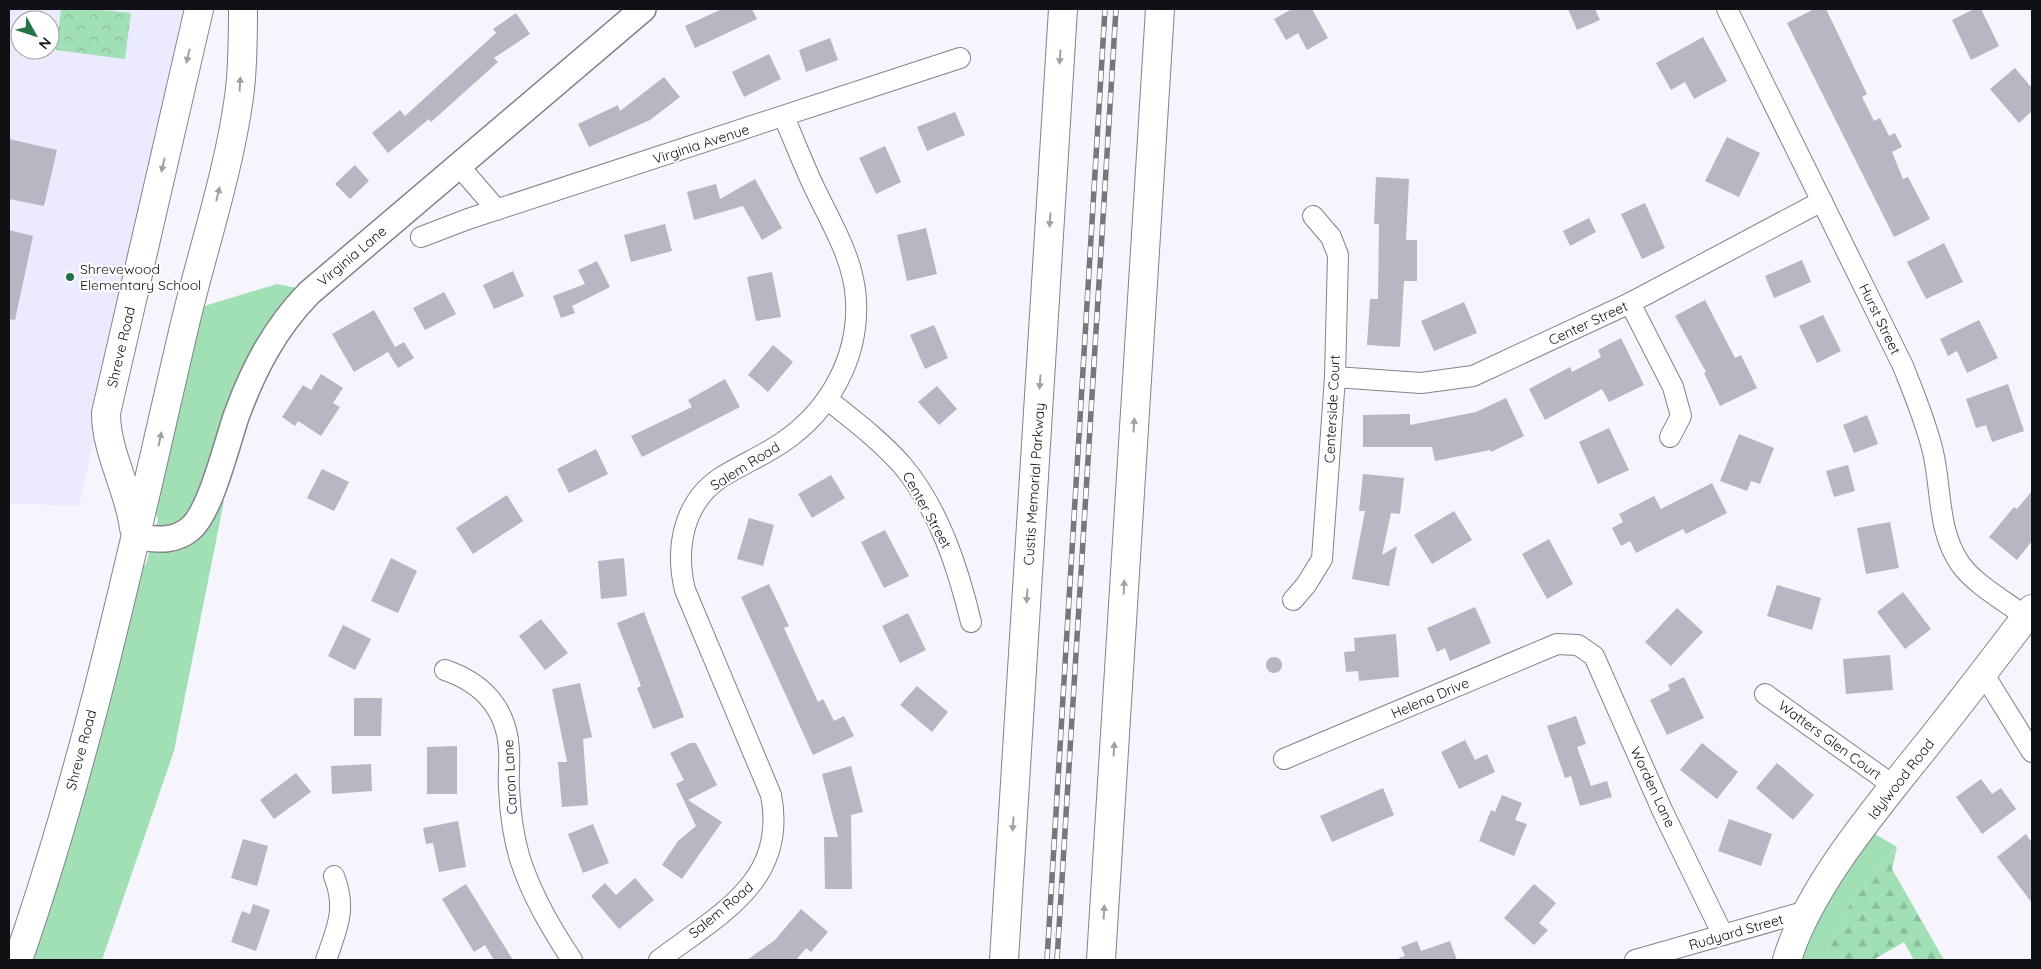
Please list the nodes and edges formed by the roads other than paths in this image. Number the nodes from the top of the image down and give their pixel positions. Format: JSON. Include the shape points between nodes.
{"nodes":[{"id":1,"x":199,"y":9,"type":"edge"},
{"id":2,"x":243,"y":9,"type":"edge"},
{"id":3,"x":643,"y":9,"type":"edge"},
{"id":4,"x":1063,"y":9,"type":"edge"},
{"id":5,"x":1160,"y":9,"type":"edge"},
{"id":6,"x":1727,"y":9,"type":"edge"},
{"id":7,"x":960,"y":58,"type":"dead end"},
{"id":8,"x":784,"y":117,"type":"junction"},
{"id":9,"x":459,"y":166,"type":"junction"},
{"id":10,"x":1822,"y":201,"type":"junction"},
{"id":11,"x":497,"y":210,"type":"junction"},
{"id":12,"x":1313,"y":216,"type":"dead end"},
{"id":13,"x":421,"y":237,"type":"dead end"},
{"id":14,"x":1630,"y":304,"type":"junction"},
{"id":15,"x":1336,"y":377,"type":"junction"},
{"id":16,"x":827,"y":399,"type":"junction"},
{"id":17,"x":1670,"y":437,"type":"dead end"},
{"id":18,"x":115,"y":459,"type":"junction"},
{"id":19,"x":153,"y":468,"type":"junction"},
{"id":20,"x":135,"y":537,"type":"junction"},
{"id":21,"x":1293,"y":600,"type":"dead end"},
{"id":22,"x":2029,"y":613,"type":"edge"},
{"id":23,"x":971,"y":622,"type":"dead end"},
{"id":24,"x":1578,"y":645,"type":"joint"},
{"id":25,"x":445,"y":670,"type":"dead end"},
{"id":26,"x":1983,"y":672,"type":"junction"},
{"id":27,"x":1765,"y":694,"type":"dead end"},
{"id":28,"x":2032,"y":752,"type":"edge"},
{"id":29,"x":1284,"y":759,"type":"dead end"},
{"id":30,"x":1894,"y":786,"type":"junction"},
{"id":31,"x":334,"y":876,"type":"dead end"},
{"id":32,"x":1807,"y":911,"type":"junction"},
{"id":33,"x":1723,"y":935,"type":"junction"},
{"id":34,"x":18,"y":960,"type":"edge"},
{"id":35,"x":326,"y":960,"type":"edge"},
{"id":36,"x":572,"y":960,"type":"edge"},
{"id":37,"x":659,"y":960,"type":"edge"},
{"id":38,"x":1004,"y":960,"type":"edge"},
{"id":39,"x":1101,"y":960,"type":"edge"},
{"id":40,"x":1635,"y":960,"type":"edge"},
{"id":41,"x":1787,"y":960,"type":"edge"}],
"edges":[{"from":1,"to":18,"type":"main road","name":"Shreve Road","one_way":true,"via":[[106,413],[106,432]]},
{"from":19,"to":2,"type":"main road","name":"Shreve Road","one_way":true,"via":[[183,330],[233,132],[240,95]]},
{"from":3,"to":9,"type":"street","name":"Virginia Lane"},
{"from":4,"to":38,"type":"main road","name":"Custis Memorial Parkway","one_way":true},
{"from":39,"to":5,"type":"main road","one_way":true},
{"from":6,"to":10,"type":"street","name":"Hurst Street"},
{"from":7,"to":8,"type":"street","name":"Virginia Avenue"},
{"from":8,"to":11,"type":"street","name":"Virginia Avenue"},
{"from":8,"to":16,"type":"street","name":"Salem Road","via":[[844,247],[854,284],[855,328],[850,353]]},
{"from":9,"to":11,"type":"street"},
{"from":9,"to":20,"type":"street","name":"Virginia Lane","via":[[309,293],[272,337],[238,413],[206,506],[196,524],[178,537],[166,540]]},
{"from":10,"to":14,"type":"street","name":"Center Street"},
{"from":10,"to":22,"type":"street","name":"Hurst Street","via":[[1903,366],[1921,412],[1933,452],[1944,528],[1951,548],[1972,576]]},
{"from":11,"to":13,"type":"street","name":"Virginia Avenue"},
{"from":12,"to":15,"type":"street","name":"Centerside Court","via":[[1331,237],[1338,255]]},
{"from":14,"to":15,"type":"street","name":"Center Street","via":[[1473,376],[1421,382]]},
{"from":14,"to":17,"type":"street","via":[[1673,387],[1681,416]]},
{"from":15,"to":21,"type":"street","name":"Centerside Court","via":[[1322,559]]},
{"from":16,"to":23,"type":"street","name":"Center Street","via":[[883,445],[919,490],[960,574]]},
{"from":16,"to":37,"type":"street","name":"Salem Road","via":[[783,442],[720,479],[706,491],[689,516],[682,537],[680,556],[685,590],[771,795],[774,832],[770,852],[754,883]]},
{"from":18,"to":19,"type":"main road","via":[[123,469],[134,473]]},
{"from":18,"to":20,"type":"main road","name":"Shreve Road","via":[[130,501]]},
{"from":19,"to":20,"type":"main road","name":"Shreve Road"},
{"from":20,"to":34,"type":"main road","name":"Shreve Road","via":[[79,762]]},
{"from":22,"to":26,"type":"main road","name":"Idylwood Road"},
{"from":24,"to":29,"type":"street","name":"Helena Drive","via":[[1557,644]]},
{"from":24,"to":33,"type":"street","name":"Worden Lane","via":[[1594,656],[1663,812]]},
{"from":25,"to":36,"type":"street","name":"Caron Lane","via":[[479,686],[501,713],[507,732],[512,822],[520,858],[533,894]]},
{"from":26,"to":28,"type":"street"},
{"from":26,"to":30,"type":"main road","name":"Idylwood Road"},
{"from":27,"to":30,"type":"street","name":"Watters Glen Court"},
{"from":30,"to":32,"type":"main road","name":"Idylwood Road","via":[[1823,883]]},
{"from":31,"to":35,"type":"street","via":[[341,903],[340,918]]},
{"from":32,"to":33,"type":"street","name":"Rudyard Street"},
{"from":32,"to":41,"type":"main road","name":"Idylwood Road"},
{"from":33,"to":40,"type":"street","name":"Rudyard Street"}]}
